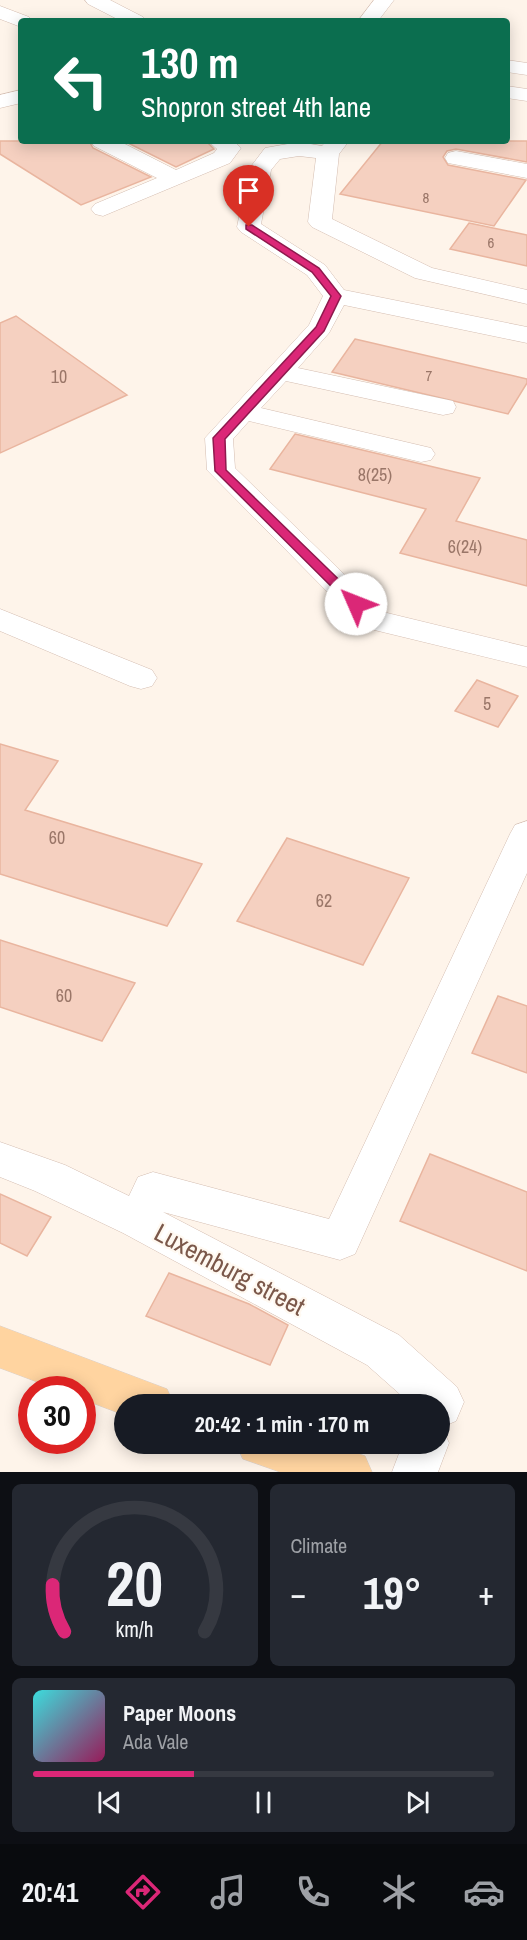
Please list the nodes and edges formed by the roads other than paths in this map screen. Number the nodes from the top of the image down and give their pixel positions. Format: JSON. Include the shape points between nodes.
{"nodes":[{"id":1,"x":94,"y":0,"type":"edge"},
{"id":2,"x":384,"y":0,"type":"edge"},
{"id":3,"x":0,"y":12,"type":"edge"},
{"id":4,"x":130,"y":18,"type":"edge"},
{"id":5,"x":370,"y":18,"type":"edge"},
{"id":6,"x":18,"y":19,"type":"edge"},
{"id":7,"x":510,"y":66,"type":"edge"},
{"id":8,"x":527,"y":69,"type":"edge"},
{"id":9,"x":510,"y":92,"type":"edge"},
{"id":10,"x":527,"y":95,"type":"edge"},
{"id":11,"x":108,"y":144,"type":"edge"},
{"id":12,"x":224,"y":144,"type":"edge"},
{"id":13,"x":333,"y":147,"type":"edge"},
{"id":14,"x":456,"y":158,"type":"dead end"},
{"id":15,"x":527,"y":171,"type":"edge"},
{"id":16,"x":175,"y":178,"type":"junction"},
{"id":17,"x":103,"y":209,"type":"dead end"},
{"id":18,"x":336,"y":296,"type":"junction"},
{"id":19,"x":527,"y":297,"type":"edge"},
{"id":20,"x":527,"y":335,"type":"edge"},
{"id":21,"x":282,"y":372,"type":"junction"},
{"id":22,"x":443,"y":407,"type":"dead end"},
{"id":23,"x":244,"y":412,"type":"junction"},
{"id":24,"x":421,"y":454,"type":"dead end"},
{"id":25,"x":0,"y":620,"type":"edge"},
{"id":26,"x":527,"y":657,"type":"edge"},
{"id":27,"x":141,"y":678,"type":"dead end"},
{"id":28,"x":527,"y":834,"type":"edge"},
{"id":29,"x":0,"y":1160,"type":"edge"},
{"id":30,"x":138,"y":1221,"type":"junction"},
{"id":31,"x":0,"y":1347,"type":"edge"},
{"id":32,"x":125,"y":1394,"type":"edge"},
{"id":33,"x":432,"y":1394,"type":"edge"},
{"id":34,"x":293,"y":1454,"type":"edge"},
{"id":35,"x":422,"y":1454,"type":"edge"},
{"id":36,"x":349,"y":1472,"type":"edge"},
{"id":37,"x":415,"y":1472,"type":"edge"}],
"edges":[{"from":1,"to":4,"type":"street"},
{"from":2,"to":5,"type":"street"},
{"from":3,"to":6,"type":"street"},
{"from":7,"to":8,"type":"street"},
{"from":9,"to":10,"type":"street"},
{"from":11,"to":16,"type":"street"},
{"from":12,"to":16,"type":"street","via":[[230,148],[222,158]]},
{"from":13,"to":18,"type":"street","via":[[273,153],[260,169],[249,227],[316,270]]},
{"from":13,"to":19,"type":"street","via":[[320,222],[424,273]]},
{"from":14,"to":15,"type":"street"},
{"from":16,"to":17,"type":"street"},
{"from":18,"to":20,"type":"street"},
{"from":18,"to":21,"type":"street","via":[[320,328]]},
{"from":21,"to":22,"type":"street"},
{"from":21,"to":23,"type":"street"},
{"from":23,"to":24,"type":"street"},
{"from":23,"to":26,"type":"street","via":[[219,438],[221,471],[373,620]]},
{"from":25,"to":27,"type":"street"},
{"from":28,"to":30,"type":"street","via":[[340,1241],[153,1190]]},
{"from":29,"to":30,"type":"street","name":"Luxemburg street","via":[[50,1178]]},
{"from":30,"to":33,"type":"street","name":"Luxemburg street","via":[[383,1350]]},
{"from":31,"to":32,"type":"main road"},
{"from":34,"to":36,"type":"main road"},
{"from":35,"to":37,"type":"street"}]}
